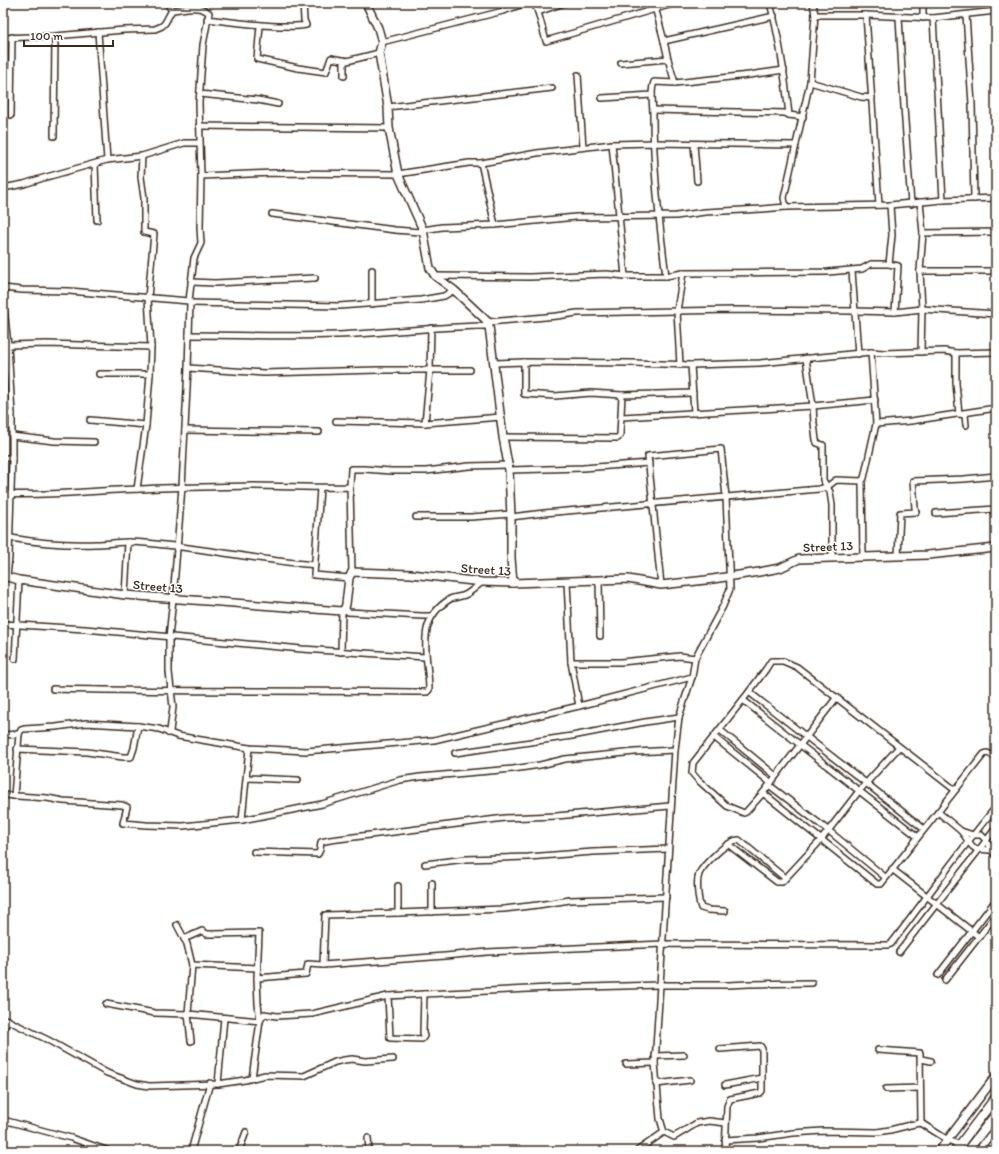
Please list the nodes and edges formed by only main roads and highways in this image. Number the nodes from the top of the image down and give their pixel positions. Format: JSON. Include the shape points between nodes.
{"nodes":[{"id":1,"x":996,"y":1097,"type":"edge"},
{"id":2,"x":996,"y":1114,"type":"edge"},
{"id":3,"x":957,"y":1148,"type":"edge"},
{"id":4,"x":967,"y":1151,"type":"edge"}],
"edges":[{"from":1,"to":3,"type":"main road"},
{"from":2,"to":4,"type":"main road"}]}
